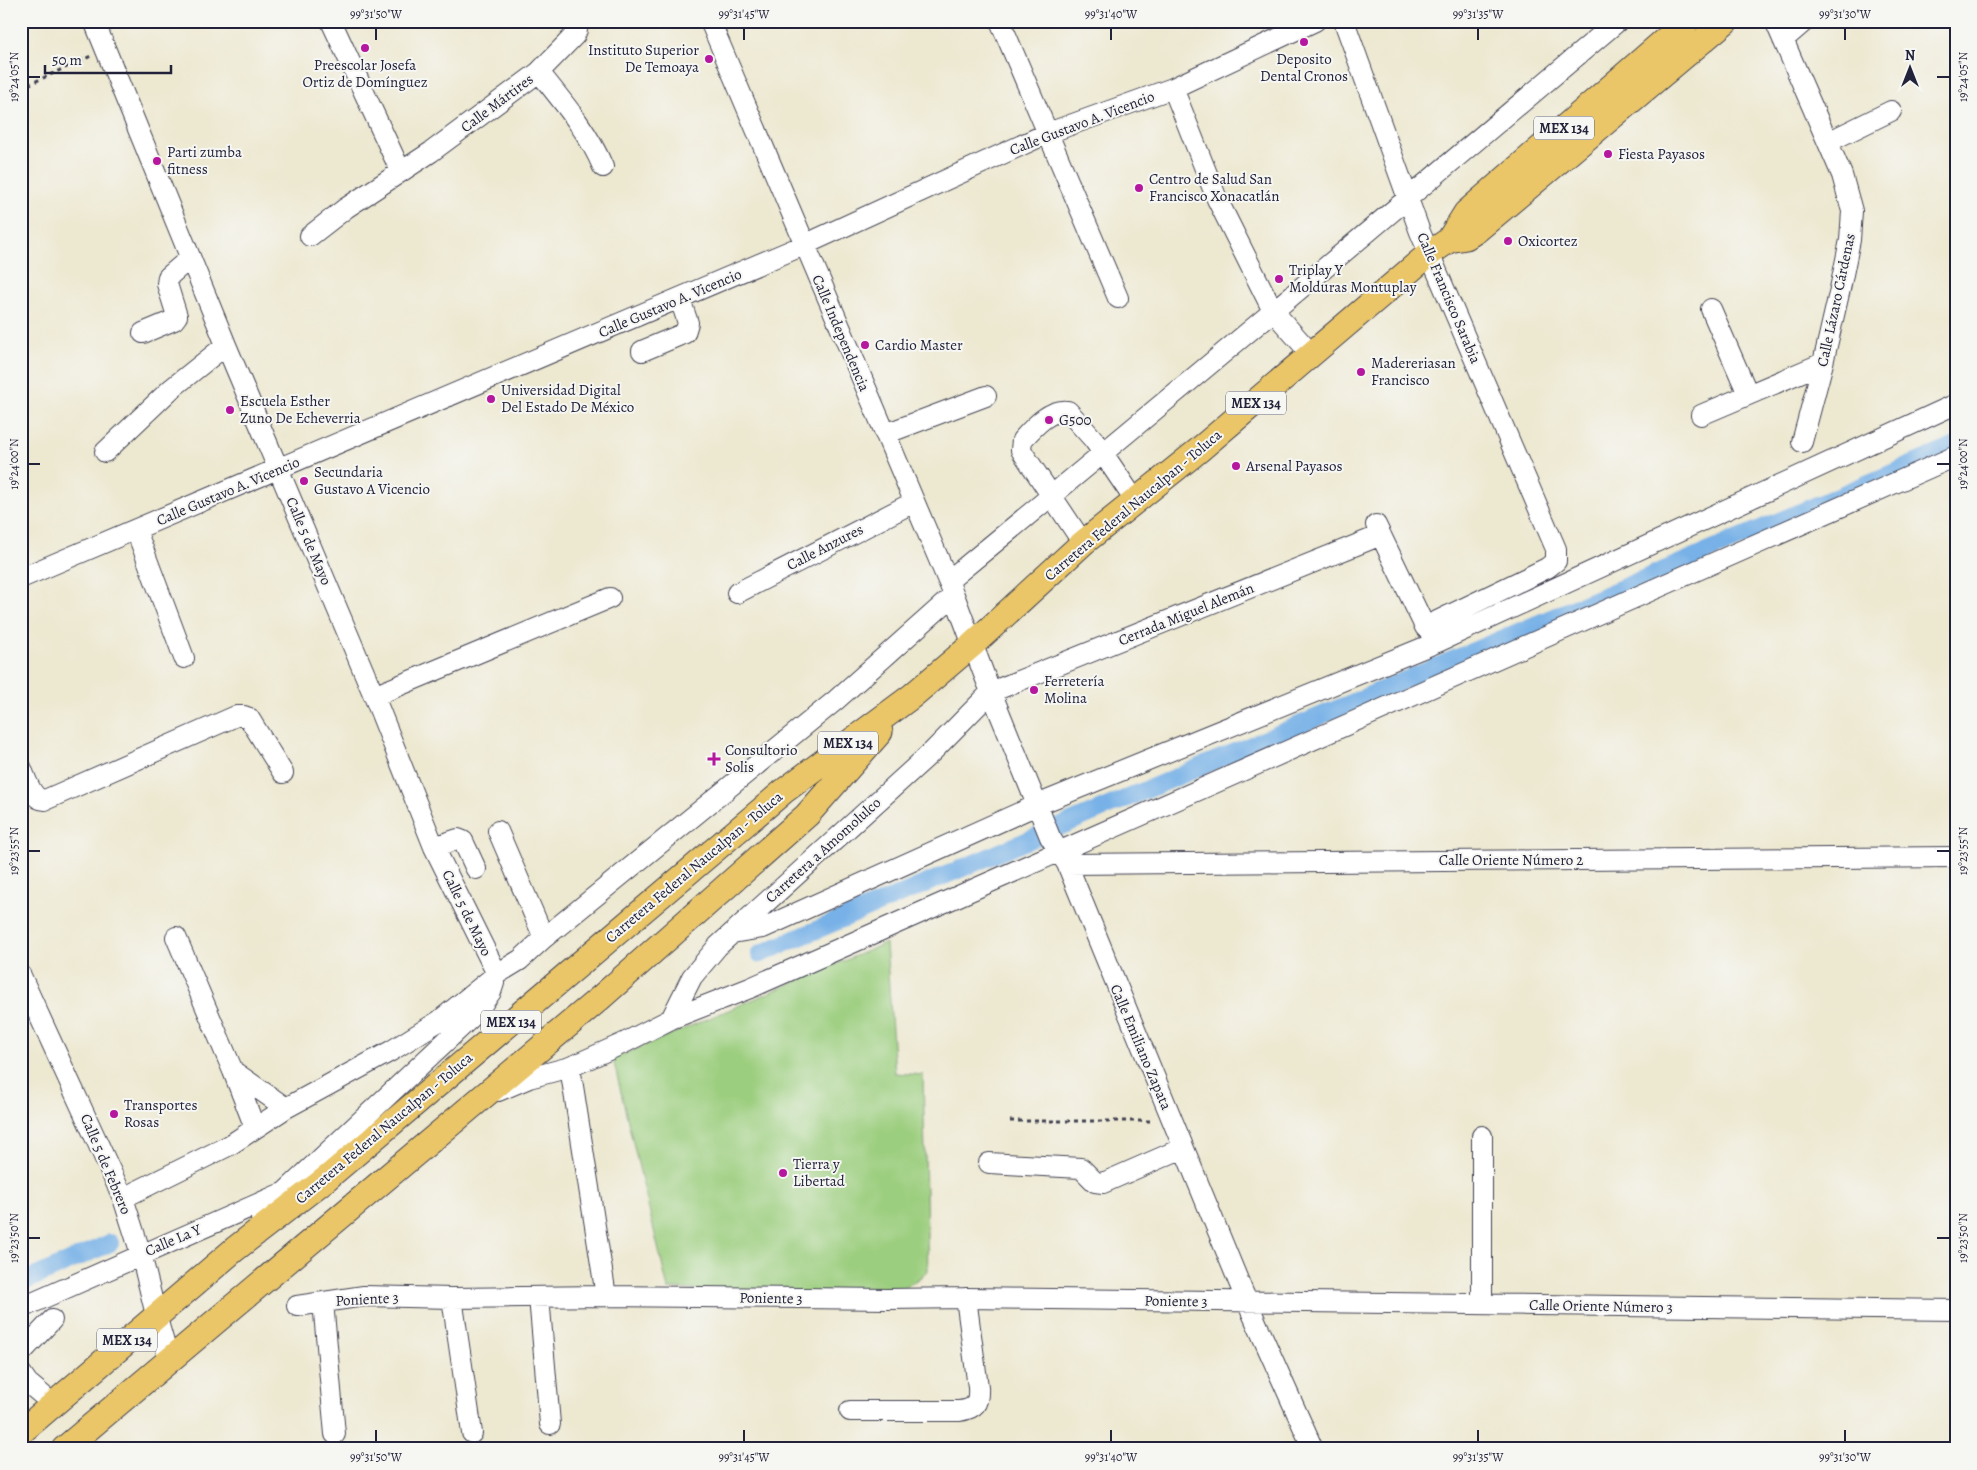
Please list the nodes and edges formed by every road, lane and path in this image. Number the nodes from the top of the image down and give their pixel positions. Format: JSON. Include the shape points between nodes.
{"nodes":[{"id":1,"x":94,"y":21,"type":"edge"},
{"id":2,"x":331,"y":21,"type":"edge"},
{"id":3,"x":577,"y":21,"type":"edge"},
{"id":4,"x":710,"y":21,"type":"edge"},
{"id":5,"x":1000,"y":21,"type":"edge"},
{"id":6,"x":1315,"y":21,"type":"edge"},
{"id":7,"x":1344,"y":21,"type":"edge"},
{"id":8,"x":1618,"y":21,"type":"edge"},
{"id":9,"x":1687,"y":21,"type":"edge"},
{"id":10,"x":1726,"y":21,"type":"edge"},
{"id":11,"x":1775,"y":21,"type":"edge"},
{"id":12,"x":1805,"y":21,"type":"edge"},
{"id":13,"x":1783,"y":40,"type":"junction"},
{"id":14,"x":105,"y":49,"type":"junction"},
{"id":15,"x":539,"y":72,"type":"junction"},
{"id":16,"x":21,"y":88,"type":"edge"},
{"id":17,"x":1173,"y":88,"type":"junction"},
{"id":18,"x":1891,"y":112,"type":"dead end"},
{"id":19,"x":1048,"y":133,"type":"junction"},
{"id":20,"x":1828,"y":142,"type":"junction"},
{"id":21,"x":603,"y":167,"type":"dead end"},
{"id":22,"x":401,"y":172,"type":"junction"},
{"id":23,"x":1408,"y":199,"type":"junction"},
{"id":24,"x":310,"y":236,"type":"dead end"},
{"id":25,"x":804,"y":246,"type":"junction"},
{"id":26,"x":1439,"y":247,"type":"junction"},
{"id":27,"x":190,"y":258,"type":"junction"},
{"id":28,"x":1118,"y":298,"type":"dead end"},
{"id":29,"x":680,"y":299,"type":"junction"},
{"id":30,"x":1711,"y":309,"type":"dead end"},
{"id":31,"x":1274,"y":312,"type":"junction"},
{"id":32,"x":143,"y":333,"type":"dead end"},
{"id":33,"x":226,"y":346,"type":"junction"},
{"id":34,"x":642,"y":351,"type":"dead end"},
{"id":35,"x":1312,"y":355,"type":"junction"},
{"id":36,"x":1823,"y":363,"type":"junction"},
{"id":37,"x":1748,"y":394,"type":"junction"},
{"id":38,"x":986,"y":396,"type":"dead end"},
{"id":39,"x":1956,"y":404,"type":"edge"},
{"id":40,"x":1701,"y":415,"type":"dead end"},
{"id":41,"x":885,"y":434,"type":"junction"},
{"id":42,"x":1802,"y":442,"type":"dead end"},
{"id":43,"x":104,"y":452,"type":"dead end"},
{"id":44,"x":1101,"y":453,"type":"junction"},
{"id":45,"x":1956,"y":456,"type":"edge"},
{"id":46,"x":279,"y":470,"type":"junction"},
{"id":47,"x":1051,"y":496,"type":"junction"},
{"id":48,"x":914,"y":502,"type":"junction"},
{"id":49,"x":1136,"y":502,"type":"junction"},
{"id":50,"x":136,"y":530,"type":"junction"},
{"id":51,"x":1083,"y":543,"type":"junction"},
{"id":52,"x":21,"y":578,"type":"edge"},
{"id":53,"x":951,"y":588,"type":"junction"},
{"id":54,"x":737,"y":593,"type":"dead end"},
{"id":55,"x":610,"y":598,"type":"dead end"},
{"id":56,"x":1425,"y":627,"type":"junction"},
{"id":57,"x":1440,"y":641,"type":"junction"},
{"id":58,"x":972,"y":645,"type":"junction"},
{"id":59,"x":184,"y":658,"type":"dead end"},
{"id":60,"x":991,"y":692,"type":"junction"},
{"id":61,"x":374,"y":696,"type":"junction"},
{"id":62,"x":912,"y":696,"type":"junction"},
{"id":63,"x":21,"y":767,"type":"edge"},
{"id":64,"x":283,"y":773,"type":"dead end"},
{"id":65,"x":498,"y":831,"type":"dead end"},
{"id":66,"x":1052,"y":836,"type":"junction"},
{"id":67,"x":434,"y":847,"type":"junction"},
{"id":68,"x":1956,"y":857,"type":"edge"},
{"id":69,"x":476,"y":870,"type":"dead end"},
{"id":70,"x":732,"y":933,"type":"junction"},
{"id":71,"x":176,"y":937,"type":"dead end"},
{"id":72,"x":544,"y":938,"type":"junction"},
{"id":73,"x":497,"y":974,"type":"junction"},
{"id":74,"x":21,"y":976,"type":"edge"},
{"id":75,"x":670,"y":1019,"type":"junction"},
{"id":76,"x":570,"y":1067,"type":"junction"},
{"id":77,"x":233,"y":1071,"type":"junction"},
{"id":78,"x":476,"y":1103,"type":"junction"},
{"id":79,"x":286,"y":1108,"type":"junction"},
{"id":80,"x":1010,"y":1121,"type":"dead end"},
{"id":81,"x":1172,"y":1121,"type":"junction"},
{"id":82,"x":255,"y":1128,"type":"junction"},
{"id":83,"x":1482,"y":1136,"type":"dead end"},
{"id":84,"x":1183,"y":1148,"type":"junction"},
{"id":85,"x":989,"y":1163,"type":"dead end"},
{"id":86,"x":327,"y":1178,"type":"junction"},
{"id":87,"x":286,"y":1191,"type":"junction"},
{"id":88,"x":125,"y":1203,"type":"junction"},
{"id":89,"x":139,"y":1245,"type":"junction"},
{"id":90,"x":235,"y":1249,"type":"junction"},
{"id":91,"x":606,"y":1296,"type":"junction"},
{"id":92,"x":539,"y":1297,"type":"junction"},
{"id":93,"x":452,"y":1298,"type":"junction"},
{"id":94,"x":966,"y":1298,"type":"junction"},
{"id":95,"x":323,"y":1302,"type":"junction"},
{"id":96,"x":1247,"y":1302,"type":"junction"},
{"id":97,"x":1482,"y":1304,"type":"junction"},
{"id":98,"x":297,"y":1306,"type":"dead end"},
{"id":99,"x":21,"y":1308,"type":"edge"},
{"id":100,"x":1956,"y":1310,"type":"edge"},
{"id":101,"x":156,"y":1315,"type":"junction"},
{"id":102,"x":52,"y":1320,"type":"dead end"},
{"id":103,"x":21,"y":1353,"type":"edge"},
{"id":104,"x":169,"y":1360,"type":"junction"},
{"id":105,"x":21,"y":1373,"type":"edge"},
{"id":106,"x":53,"y":1404,"type":"junction"},
{"id":107,"x":850,"y":1410,"type":"dead end"},
{"id":108,"x":550,"y":1424,"type":"dead end"},
{"id":109,"x":21,"y":1432,"type":"edge"},
{"id":110,"x":472,"y":1433,"type":"dead end"},
{"id":111,"x":335,"y":1434,"type":"dead end"},
{"id":112,"x":64,"y":1449,"type":"edge"},
{"id":113,"x":1313,"y":1449,"type":"edge"}],
"edges":[{"from":1,"to":14,"type":"street","name":"Calle 5 de Mayo"},
{"from":2,"to":22,"type":"street"},
{"from":3,"to":15,"type":"street","name":"Calle Mártires","via":[[578,30]]},
{"from":4,"to":25,"type":"street","name":"Calle Independencia"},
{"from":5,"to":19,"type":"street"},
{"from":6,"to":17,"type":"street","name":"Calle Gustavo A. Vicencio"},
{"from":7,"to":23,"type":"street","name":"Calle Francisco Sarabia"},
{"from":8,"to":23,"type":"street"},
{"from":9,"to":26,"type":"main road","name":"Carretera Federal Naucalpan - Toluca","number":"MEX 134","via":[[1466,213]]},
{"from":10,"to":26,"type":"main road","name":"Carretera Federal Naucalpan - Toluca","number":"MEX 134","via":[[1477,230]]},
{"from":11,"to":13,"type":"street","name":"Calle Lázaro Cárdenas"},
{"from":12,"to":13,"type":"street"},
{"from":13,"to":20,"type":"street","name":"Calle Lázaro Cárdenas"},
{"from":14,"to":16,"type":"path"},
{"from":14,"to":27,"type":"street","name":"Calle 5 de Mayo"},
{"from":15,"to":21,"type":"street","via":[[582,127]]},
{"from":15,"to":22,"type":"street","name":"Calle Mártires"},
{"from":17,"to":19,"type":"street","name":"Calle Gustavo A. Vicencio"},
{"from":17,"to":31,"type":"street","via":[[1217,199]]},
{"from":18,"to":20,"type":"street"},
{"from":19,"to":25,"type":"street","name":"Calle Gustavo A. Vicencio"},
{"from":19,"to":28,"type":"street"},
{"from":20,"to":36,"type":"street","name":"Calle Lázaro Cárdenas","via":[[1846,189],[1852,218]]},
{"from":22,"to":24,"type":"street","name":"Calle Mártires"},
{"from":23,"to":26,"type":"street","name":"Calle Francisco Sarabia"},
{"from":23,"to":31,"type":"street"},
{"from":25,"to":29,"type":"street","name":"Calle Gustavo A. Vicencio"},
{"from":25,"to":41,"type":"street","name":"Calle Independencia"},
{"from":26,"to":35,"type":"main road","name":"Carretera Federal Naucalpan - Toluca","number":"MEX 134"},
{"from":26,"to":56,"type":"street","name":"Calle Francisco Sarabia","via":[[1556,549],[1556,561]]},
{"from":27,"to":32,"type":"street","via":[[168,278],[177,316]]},
{"from":27,"to":33,"type":"street","name":"Calle 5 de Mayo"},
{"from":29,"to":34,"type":"street","via":[[688,324],[685,333]]},
{"from":29,"to":46,"type":"street","name":"Calle Gustavo A. Vicencio"},
{"from":30,"to":37,"type":"street"},
{"from":31,"to":35,"type":"street"},
{"from":31,"to":44,"type":"street"},
{"from":33,"to":43,"type":"street","via":[[171,390]]},
{"from":33,"to":46,"type":"street","name":"Calle 5 de Mayo"},
{"from":35,"to":49,"type":"main road","name":"Carretera Federal Naucalpan - Toluca","number":"MEX 134"},
{"from":36,"to":37,"type":"street"},
{"from":36,"to":42,"type":"street","name":"Calle Lázaro Cárdenas"},
{"from":37,"to":40,"type":"street"},
{"from":38,"to":41,"type":"street"},
{"from":39,"to":57,"type":"street"},
{"from":41,"to":48,"type":"street","name":"Calle Independencia"},
{"from":44,"to":47,"type":"street"},
{"from":44,"to":47,"type":"street","via":[[1094,440],[1068,411],[1053,414],[1036,426],[1022,440],[1021,450]]},
{"from":44,"to":49,"type":"street"},
{"from":45,"to":66,"type":"street"},
{"from":46,"to":50,"type":"street","name":"Calle Gustavo A. Vicencio"},
{"from":46,"to":61,"type":"street","name":"Calle 5 de Mayo"},
{"from":47,"to":51,"type":"street"},
{"from":47,"to":53,"type":"street"},
{"from":48,"to":53,"type":"street","name":"Calle Independencia"},
{"from":48,"to":54,"type":"street","name":"Calle Anzures"},
{"from":49,"to":51,"type":"main road","name":"Carretera Federal Naucalpan - Toluca","number":"MEX 134"},
{"from":50,"to":52,"type":"street","name":"Calle Gustavo A. Vicencio"},
{"from":50,"to":59,"type":"street"},
{"from":51,"to":58,"type":"main road","name":"Carretera Federal Naucalpan - Toluca","number":"MEX 134"},
{"from":53,"to":58,"type":"street","name":"Calle Independencia"},
{"from":53,"to":72,"type":"street","via":[[836,700]]},
{"from":55,"to":61,"type":"street"},
{"from":56,"to":57,"type":"street"},
{"from":56,"to":60,"type":"street","name":"Cerrada Miguel Alemán","via":[[1379,530]]},
{"from":57,"to":66,"type":"street"},
{"from":58,"to":60,"type":"street","name":"Calle Emiliano Zapata"},
{"from":58,"to":62,"type":"main road","name":"Carretera Federal Naucalpan - Toluca","number":"MEX 134"},
{"from":60,"to":66,"type":"street","name":"Calle Emiliano Zapata"},
{"from":60,"to":70,"type":"street","name":"Carretera a Amomolulco","via":[[932,752]]},
{"from":61,"to":67,"type":"street","name":"Calle 5 de Mayo"},
{"from":62,"to":78,"type":"main road","name":"Carretera Federal Naucalpan - Toluca","number":"MEX 134","via":[[808,815]]},
{"from":62,"to":86,"type":"main road","name":"Carretera Federal Naucalpan - Toluca","number":"MEX 134","via":[[784,791]]},
{"from":63,"to":64,"type":"street","via":[[35,796],[44,800],[241,716],[249,718]]},
{"from":65,"to":72,"type":"street"},
{"from":66,"to":68,"type":"street","name":"Calle Oriente Número 2"},
{"from":66,"to":70,"type":"street","via":[[762,928]]},
{"from":66,"to":75,"type":"street","via":[[750,988]]},
{"from":66,"to":81,"type":"street","name":"Calle Emiliano Zapata"},
{"from":67,"to":69,"type":"street","via":[[463,840]]},
{"from":67,"to":73,"type":"street","name":"Calle 5 de Mayo"},
{"from":70,"to":75,"type":"street","name":"Carretera a Amomolulco","via":[[692,977]]},
{"from":71,"to":77,"type":"street"},
{"from":72,"to":73,"type":"street","via":[[520,960]]},
{"from":73,"to":79,"type":"street","via":[[440,1021]]},
{"from":73,"to":87,"type":"street","via":[[491,992],[475,1014]]},
{"from":74,"to":88,"type":"street","name":"Calle 5 de Febrero"},
{"from":75,"to":76,"type":"street"},
{"from":76,"to":78,"type":"street","via":[[529,1078]]},
{"from":76,"to":91,"type":"street"},
{"from":77,"to":79,"type":"street"},
{"from":77,"to":82,"type":"street"},
{"from":78,"to":104,"type":"main road","name":"Carretera Federal Naucalpan - Toluca","number":"MEX 134"},
{"from":79,"to":82,"type":"street"},
{"from":80,"to":81,"type":"path"},
{"from":81,"to":84,"type":"street","name":"Calle Emiliano Zapata"},
{"from":82,"to":88,"type":"street"},
{"from":83,"to":97,"type":"street"},
{"from":84,"to":85,"type":"street","via":[[1103,1183],[1095,1182],[1081,1168]]},
{"from":84,"to":96,"type":"street","name":"Calle Emiliano Zapata"},
{"from":86,"to":87,"type":"street","name":"Calle La Y"},
{"from":86,"to":90,"type":"main road","name":"Carretera Federal Naucalpan - Toluca","number":"MEX 134"},
{"from":87,"to":89,"type":"street","name":"Calle La Y"},
{"from":87,"to":90,"type":"street"},
{"from":88,"to":89,"type":"street","name":"Calle 5 de Febrero"},
{"from":89,"to":99,"type":"street","name":"Calle La Y"},
{"from":89,"to":101,"type":"street","name":"Calle 5 de Febrero"},
{"from":90,"to":101,"type":"main road","name":"Carretera Federal Naucalpan - Toluca","number":"MEX 134"},
{"from":91,"to":92,"type":"street","name":"Poniente 3"},
{"from":91,"to":94,"type":"street","name":"Poniente 3"},
{"from":92,"to":93,"type":"street","name":"Poniente 3"},
{"from":92,"to":108,"type":"street"},
{"from":93,"to":95,"type":"street","name":"Poniente 3","via":[[364,1296]]},
{"from":93,"to":110,"type":"street"},
{"from":94,"to":96,"type":"street","name":"Poniente 3"},
{"from":94,"to":107,"type":"street","via":[[978,1387],[978,1402],[974,1407],[959,1410]]},
{"from":95,"to":98,"type":"street","name":"Poniente 3"},
{"from":95,"to":111,"type":"street"},
{"from":96,"to":97,"type":"street","name":"Calle Oriente Número 3"},
{"from":96,"to":113,"type":"street","name":"Calle Emiliano Zapata"},
{"from":97,"to":100,"type":"street","name":"Calle Oriente Número 3"},
{"from":101,"to":104,"type":"street","name":"Calle 5 de Febrero"},
{"from":101,"to":106,"type":"main road","name":"Carretera Federal Naucalpan - Toluca","number":"MEX 134"},
{"from":102,"to":103,"type":"street"},
{"from":104,"to":112,"type":"main road","name":"Carretera Federal Naucalpan - Toluca","number":"MEX 134"},
{"from":105,"to":106,"type":"street"},
{"from":106,"to":109,"type":"main road","name":"Carretera Federal Naucalpan - Toluca","number":"MEX 134"}]}
